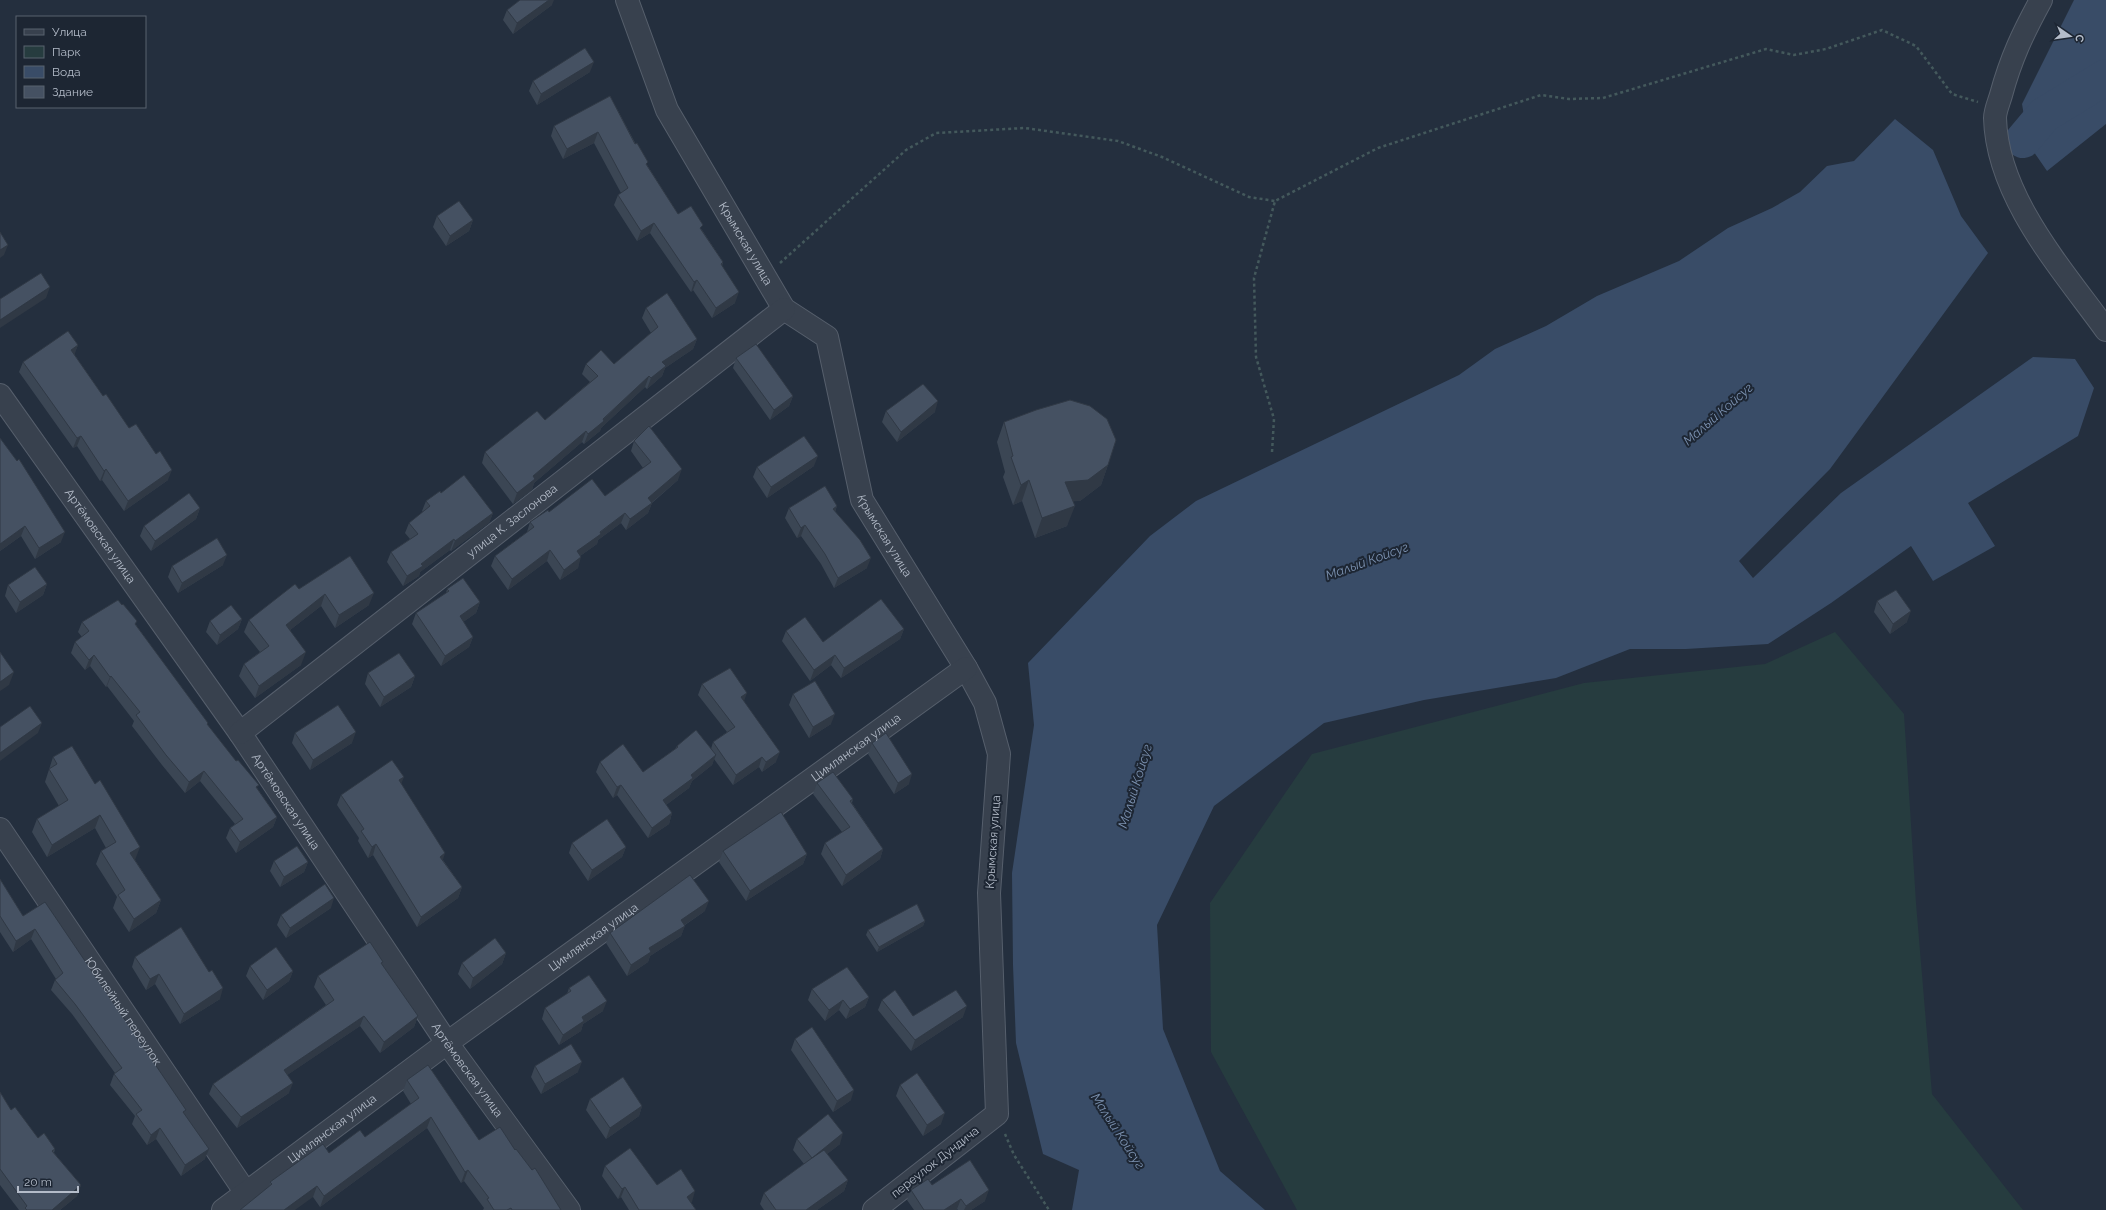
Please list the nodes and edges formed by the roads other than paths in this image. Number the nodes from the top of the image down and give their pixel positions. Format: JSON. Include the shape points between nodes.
{"nodes":[{"id":1,"x":627,"y":0,"type":"edge"},
{"id":2,"x":2041,"y":0,"type":"edge"},
{"id":3,"x":784,"y":309,"type":"junction"},
{"id":4,"x":2106,"y":330,"type":"edge"},
{"id":5,"x":0,"y":395,"type":"edge"},
{"id":6,"x":966,"y":668,"type":"junction"},
{"id":7,"x":240,"y":733,"type":"junction"},
{"id":8,"x":0,"y":830,"type":"edge"},
{"id":9,"x":447,"y":1043,"type":"junction"},
{"id":10,"x":997,"y":1114,"type":"joint"},
{"id":11,"x":246,"y":1193,"type":"junction"},
{"id":12,"x":223,"y":1210,"type":"edge"},
{"id":13,"x":568,"y":1210,"type":"edge"},
{"id":14,"x":874,"y":1210,"type":"edge"}],
"edges":[{"from":1,"to":3,"type":"street","name":"Крымская улица","via":[[668,110]]},
{"from":2,"to":4,"type":"street","via":[[2016,48],[1995,117],[2001,154],[2012,190],[2032,229]]},
{"from":3,"to":6,"type":"street","name":"Крымская улица","via":[[826,337],[862,500]]},
{"from":3,"to":7,"type":"street","name":"улица К. Заслонова"},
{"from":5,"to":7,"type":"street","name":"Артёмовская улица"},
{"from":6,"to":9,"type":"street","name":"Цимлянская улица"},
{"from":6,"to":10,"type":"street","name":"Крымская улица","via":[[984,703],[999,754],[989,893]]},
{"from":7,"to":9,"type":"street","name":"Артёмовская улица"},
{"from":8,"to":11,"type":"street","name":"Юбилейный переулок"},
{"from":9,"to":11,"type":"street","name":"Цимлянская улица"},
{"from":9,"to":13,"type":"street","name":"Артёмовская улица"},
{"from":10,"to":14,"type":"street","name":"переулок Дундича"},
{"from":11,"to":12,"type":"street","name":"Цимлянская улица"}]}
